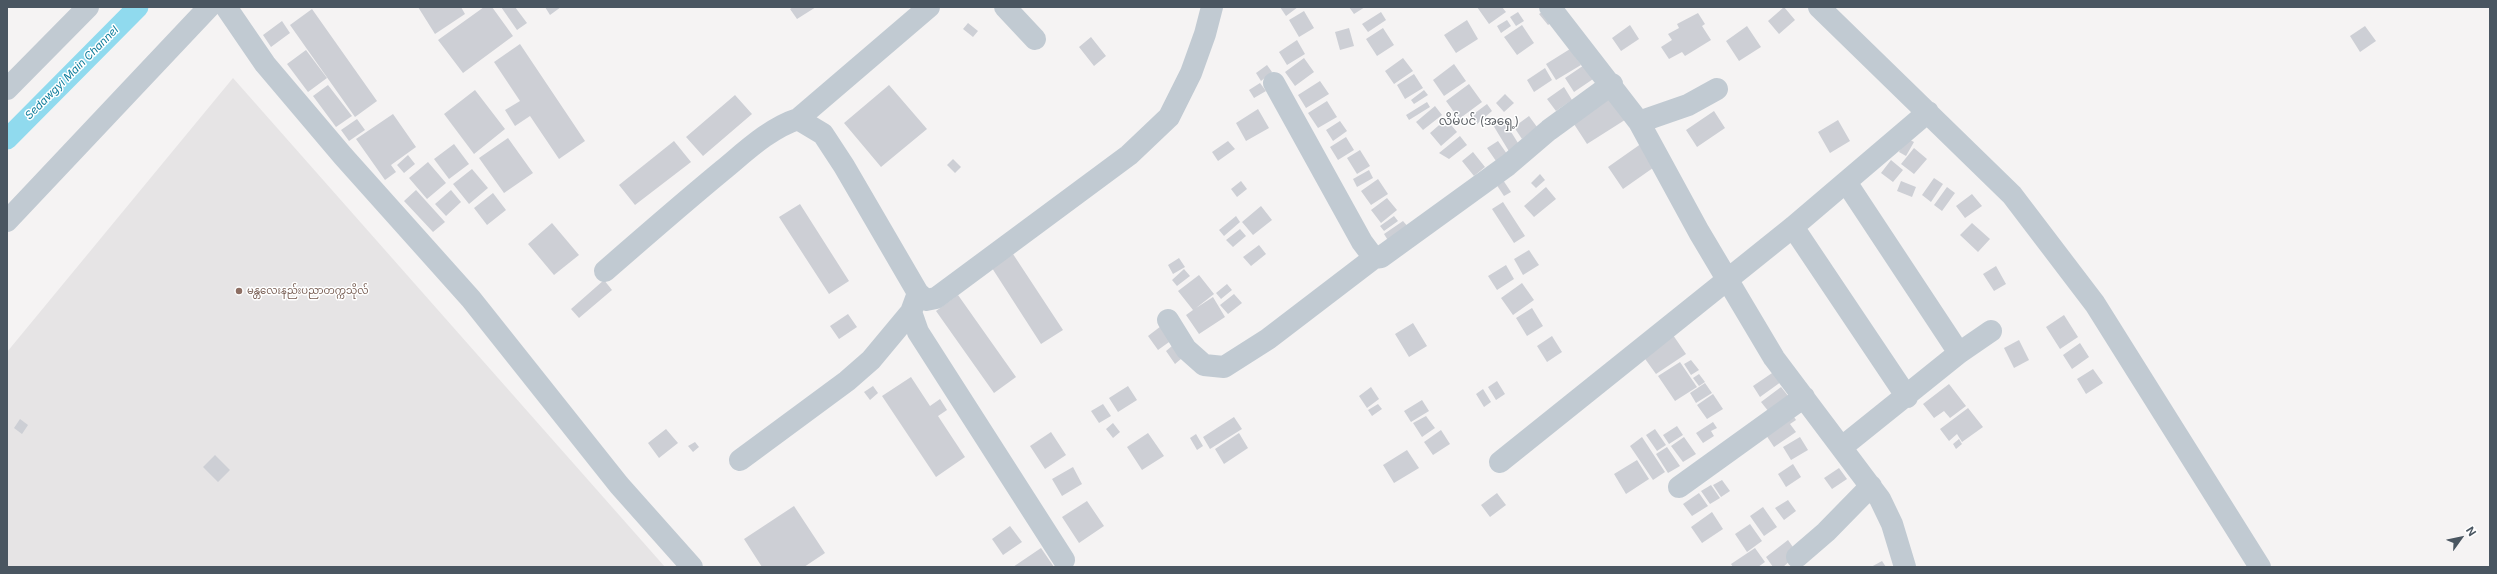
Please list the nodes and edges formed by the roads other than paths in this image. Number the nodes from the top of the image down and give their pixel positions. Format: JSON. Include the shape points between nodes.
{"nodes":[{"id":1,"x":88,"y":7,"type":"edge"},
{"id":2,"x":210,"y":7,"type":"edge"},
{"id":3,"x":226,"y":7,"type":"edge"},
{"id":4,"x":929,"y":7,"type":"edge"},
{"id":5,"x":1006,"y":7,"type":"edge"},
{"id":6,"x":1212,"y":7,"type":"edge"},
{"id":7,"x":1550,"y":7,"type":"edge"},
{"id":8,"x":1819,"y":7,"type":"edge"},
{"id":9,"x":1035,"y":39,"type":"dead end"},
{"id":10,"x":1274,"y":83,"type":"dead end"},
{"id":11,"x":1612,"y":84,"type":"junction"},
{"id":12,"x":1717,"y":88,"type":"dead end"},
{"id":13,"x":7,"y":89,"type":"edge"},
{"id":14,"x":1928,"y":112,"type":"junction"},
{"id":15,"x":798,"y":119,"type":"junction"},
{"id":16,"x":1639,"y":122,"type":"junction"},
{"id":17,"x":1846,"y":182,"type":"junction"},
{"id":18,"x":7,"y":221,"type":"edge"},
{"id":19,"x":1793,"y":227,"type":"junction"},
{"id":20,"x":1374,"y":258,"type":"junction"},
{"id":21,"x":605,"y":271,"type":"dead end"},
{"id":22,"x":1727,"y":280,"type":"junction"},
{"id":23,"x":915,"y":303,"type":"junction"},
{"id":24,"x":1168,"y":320,"type":"dead end"},
{"id":25,"x":1991,"y":331,"type":"dead end"},
{"id":26,"x":1959,"y":354,"type":"junction"},
{"id":27,"x":1804,"y":397,"type":"junction"},
{"id":28,"x":1907,"y":397,"type":"junction"},
{"id":29,"x":1842,"y":447,"type":"junction"},
{"id":30,"x":740,"y":460,"type":"dead end"},
{"id":31,"x":1500,"y":462,"type":"dead end"},
{"id":32,"x":1871,"y":486,"type":"junction"},
{"id":33,"x":1679,"y":487,"type":"dead end"},
{"id":34,"x":1797,"y":557,"type":"dead end"},
{"id":35,"x":1064,"y":560,"type":"dead end"},
{"id":36,"x":692,"y":567,"type":"edge"},
{"id":37,"x":1904,"y":567,"type":"edge"},
{"id":38,"x":2260,"y":567,"type":"edge"}],
"edges":[{"from":1,"to":13,"type":"street"},
{"from":2,"to":18,"type":"street"},
{"from":3,"to":36,"type":"street","via":[[270,70],[471,299],[620,485]]},
{"from":4,"to":15,"type":"street"},
{"from":5,"to":9,"type":"street"},
{"from":6,"to":23,"type":"street","via":[[1191,72],[1169,117],[1129,155],[936,298]]},
{"from":7,"to":11,"type":"street"},
{"from":8,"to":14,"type":"street"},
{"from":10,"to":20,"type":"street","via":[[1362,242]]},
{"from":11,"to":16,"type":"street"},
{"from":11,"to":20,"type":"street","via":[[1445,212],[1381,257]]},
{"from":12,"to":16,"type":"street","via":[[1688,105]]},
{"from":14,"to":17,"type":"street"},
{"from":14,"to":38,"type":"street","via":[[2012,196],[2095,304]]},
{"from":15,"to":21,"type":"street","via":[[783,124],[754,145]]},
{"from":15,"to":23,"type":"street","via":[[823,134],[844,166]]},
{"from":16,"to":22,"type":"street"},
{"from":17,"to":19,"type":"street"},
{"from":17,"to":26,"type":"street"},
{"from":19,"to":22,"type":"street"},
{"from":19,"to":28,"type":"street"},
{"from":20,"to":24,"type":"street","via":[[1268,340],[1224,367],[1204,365],[1186,349]]},
{"from":22,"to":27,"type":"street","via":[[1774,358]]},
{"from":22,"to":31,"type":"street"},
{"from":23,"to":30,"type":"street","via":[[871,360],[847,381]]},
{"from":23,"to":35,"type":"street","via":[[918,332]]},
{"from":25,"to":26,"type":"street"},
{"from":26,"to":28,"type":"street"},
{"from":27,"to":29,"type":"street"},
{"from":27,"to":33,"type":"street"},
{"from":28,"to":29,"type":"street"},
{"from":29,"to":32,"type":"street"},
{"from":32,"to":34,"type":"street","via":[[1826,532]]},
{"from":32,"to":37,"type":"street","via":[[1886,510]]}]}
